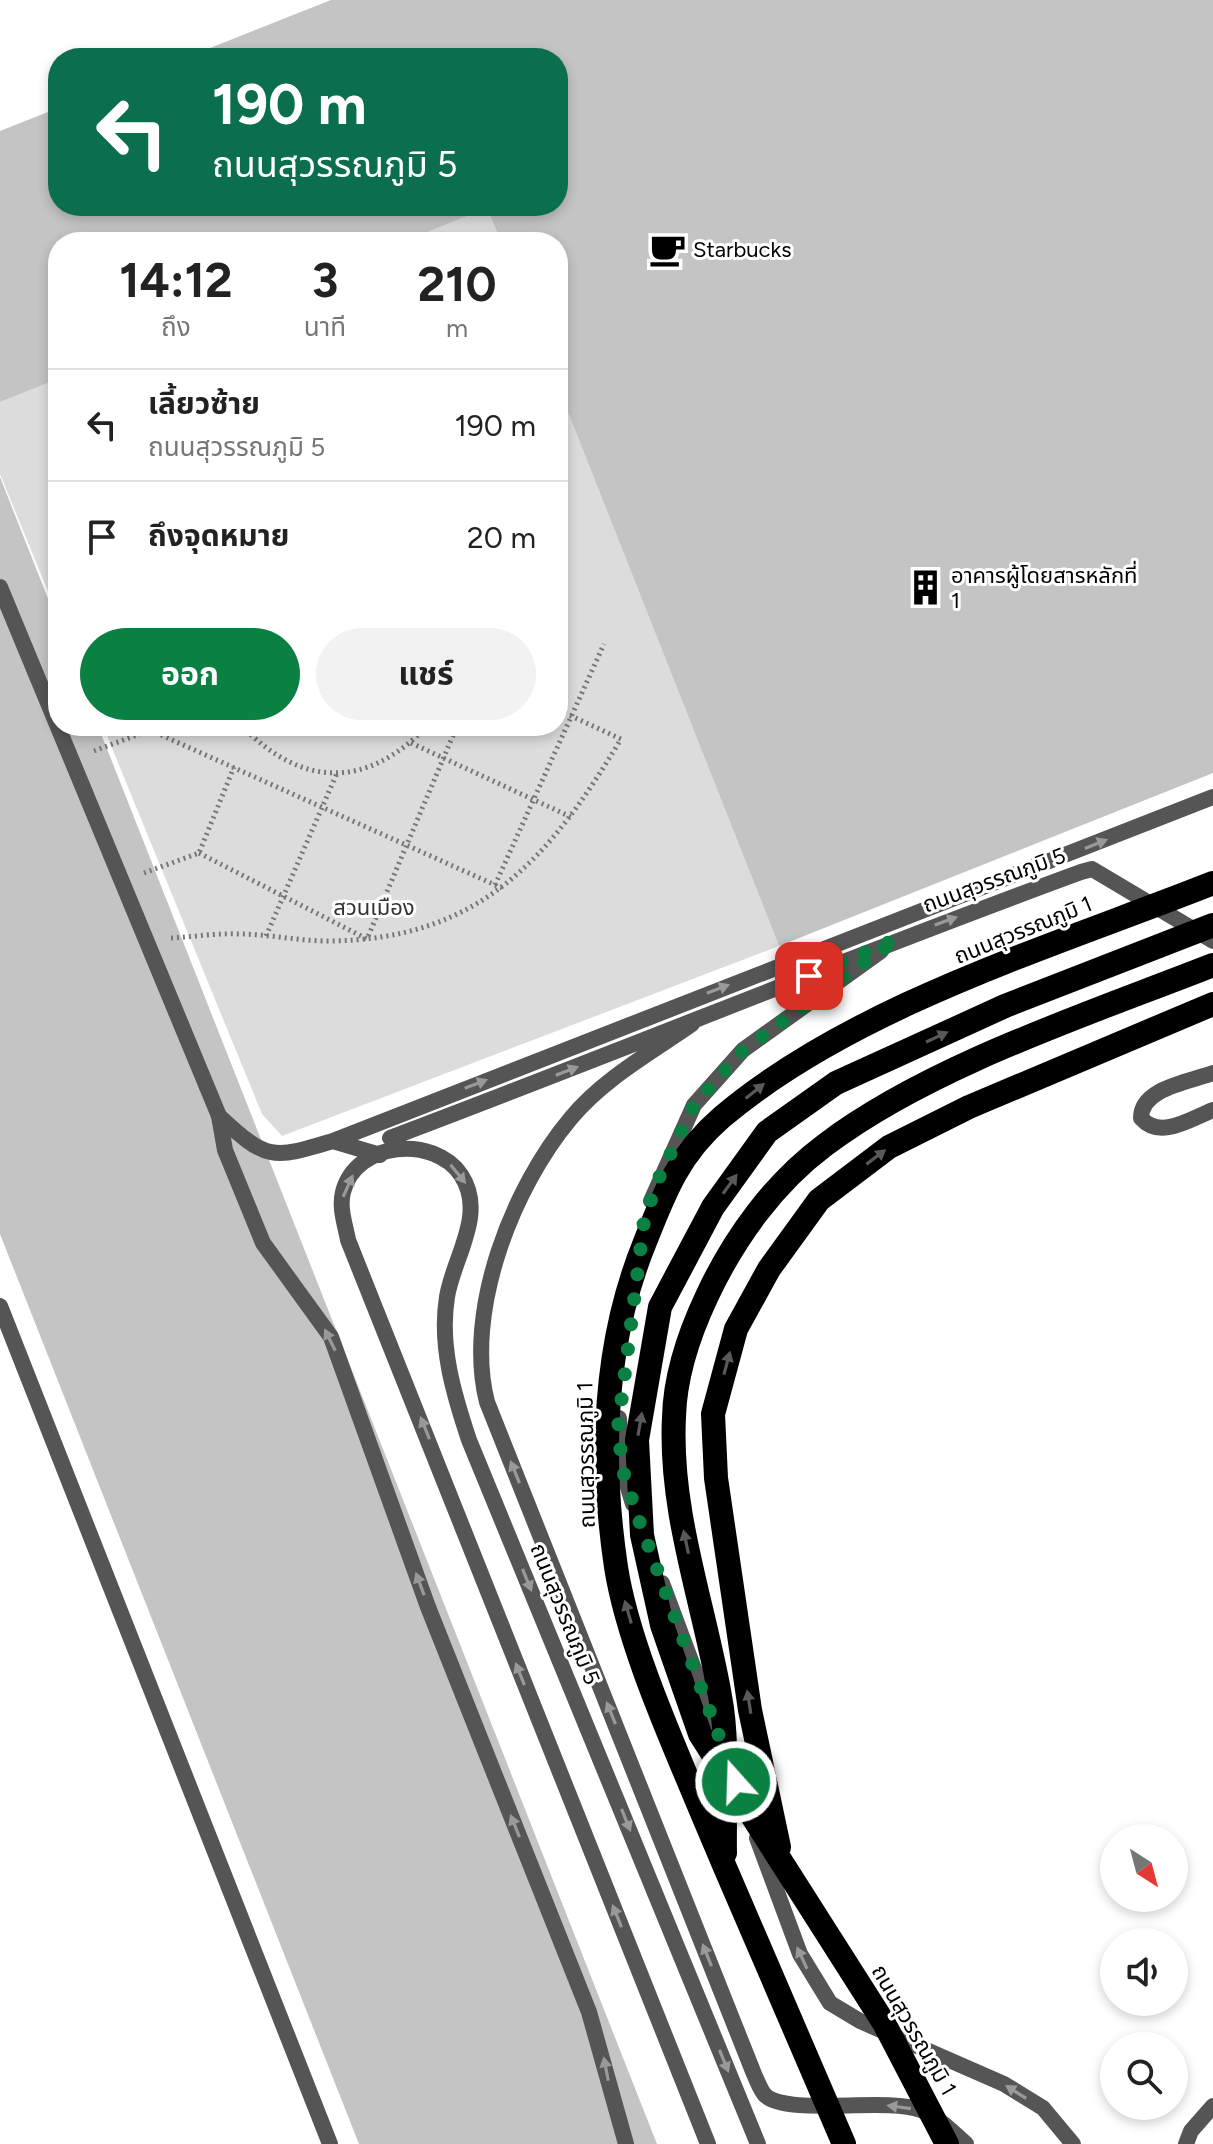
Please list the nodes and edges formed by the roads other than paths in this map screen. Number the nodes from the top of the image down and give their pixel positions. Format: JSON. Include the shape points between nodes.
{"nodes":[{"id":1,"x":0,"y":587,"type":"edge"},
{"id":2,"x":48,"y":702,"type":"edge"},
{"id":3,"x":62,"y":736,"type":"edge"},
{"id":4,"x":1213,"y":797,"type":"edge"},
{"id":5,"x":1213,"y":883,"type":"edge"},
{"id":6,"x":1213,"y":925,"type":"edge"},
{"id":7,"x":897,"y":939,"type":"junction"},
{"id":8,"x":1213,"y":941,"type":"edge"},
{"id":9,"x":1213,"y":965,"type":"edge"},
{"id":10,"x":1213,"y":1004,"type":"edge"},
{"id":11,"x":692,"y":1024,"type":"junction"},
{"id":12,"x":1213,"y":1073,"type":"edge"},
{"id":13,"x":1213,"y":1110,"type":"edge"},
{"id":14,"x":403,"y":1112,"type":"junction"},
{"id":15,"x":219,"y":1116,"type":"junction"},
{"id":16,"x":390,"y":1138,"type":"junction"},
{"id":17,"x":333,"y":1141,"type":"junction"},
{"id":18,"x":380,"y":1155,"type":"junction"},
{"id":19,"x":0,"y":1306,"type":"edge"},
{"id":20,"x":782,"y":1861,"type":"junction"},
{"id":21,"x":725,"y":1868,"type":"junction"},
{"id":22,"x":1213,"y":2106,"type":"edge"},
{"id":23,"x":330,"y":2144,"type":"edge"},
{"id":24,"x":626,"y":2144,"type":"edge"},
{"id":25,"x":708,"y":2144,"type":"edge"},
{"id":26,"x":758,"y":2144,"type":"edge"},
{"id":27,"x":844,"y":2144,"type":"edge"},
{"id":28,"x":947,"y":2144,"type":"edge"},
{"id":29,"x":966,"y":2144,"type":"edge"},
{"id":30,"x":1073,"y":2144,"type":"edge"},
{"id":31,"x":1186,"y":2144,"type":"edge"}],
"edges":[{"from":1,"to":2,"type":"street"},
{"from":3,"to":15,"type":"street"},
{"from":14,"to":4,"type":"street","name":"ถนนสุวรรณภูมิ 5","one_way":true},
{"from":21,"to":5,"type":"highway","name":"ถนนสุวรรณภูมิ 1","one_way":true,"via":[[643,1663],[616,1571],[608,1477],[608,1377],[632,1272],[673,1173],[718,1121],[772,1078],[854,1030]]},
{"from":20,"to":6,"type":"highway","name":"ถนนสุวรรณภูมิ 1","one_way":true,"via":[[700,1734],[662,1625],[642,1535],[637,1440],[660,1307],[713,1207],[767,1132],[836,1083],[1005,1006]]},
{"from":7,"to":8,"type":"street","name":"ถนนสุวรรณภูมิ 5","one_way":true,"via":[[1092,869]]},
{"from":7,"to":11,"type":"street","name":"ถนนสุวรรณภูมิ 5"},
{"from":30,"to":7,"type":"street","one_way":true,"via":[[1043,2108],[1004,2084],[860,2021],[830,2003],[812,1979],[623,1471],[618,1428],[644,1221],[694,1105],[743,1050]]},
{"from":21,"to":9,"type":"highway","name":"ถนนสุวรรณภูมิ 1","one_way":true,"via":[[721,1700],[681,1519],[673,1416],[690,1333],[720,1267],[743,1230],[785,1182],[824,1145],[893,1102],[971,1063]]},
{"from":20,"to":10,"type":"highway","name":"ถนนสุวรรณภูมิ 1","one_way":true,"via":[[750,1710],[716,1478],[713,1414],[736,1329],[769,1269],[819,1200],[889,1147],[969,1107]]},
{"from":16,"to":11,"type":"street","one_way":true},
{"from":29,"to":11,"type":"street","one_way":true,"via":[[920,2110],[785,2104],[766,2096],[510,1461],[480,1374],[483,1307],[506,1233],[529,1183],[571,1117],[609,1082]]},
{"from":12,"to":13,"type":"street","via":[[1148,1096],[1141,1118],[1161,1130]]},
{"from":14,"to":16,"type":"street","name":"ถนนสุวรรณภูมิ 5"},
{"from":14,"to":17,"type":"street","name":"ถนนสุวรรณภูมิ 5"},
{"from":15,"to":17,"type":"street","name":"ถนนสุวรรณภูมิ 5","via":[[247,1143],[282,1156]]},
{"from":24,"to":15,"type":"street","one_way":true,"via":[[589,2012],[428,1607],[331,1337],[263,1243],[225,1150]]},
{"from":16,"to":18,"type":"street","name":"ถนนสุวรรณภูมิ 5"},
{"from":17,"to":18,"type":"street","name":"ถนนสุวรรณภูมิ 5"},
{"from":25,"to":18,"type":"street","name":"ถนนสุวรรณภูมิ 5","one_way":true,"via":[[348,1240],[343,1191],[350,1177]]},
{"from":18,"to":26,"type":"street","name":"ถนนสุวรรณภูมิ 5","one_way":true,"via":[[414,1147],[439,1155],[459,1172],[470,1191],[471,1218],[447,1297],[452,1388]]},
{"from":19,"to":23,"type":"street"},
{"from":20,"to":28,"type":"highway","name":"ถนนสุวรรณภูมิ 1","via":[[884,2023]]},
{"from":21,"to":27,"type":"highway","name":"ถนนสุวรรณภูมิ 1"},
{"from":22,"to":31,"type":"street"}]}
